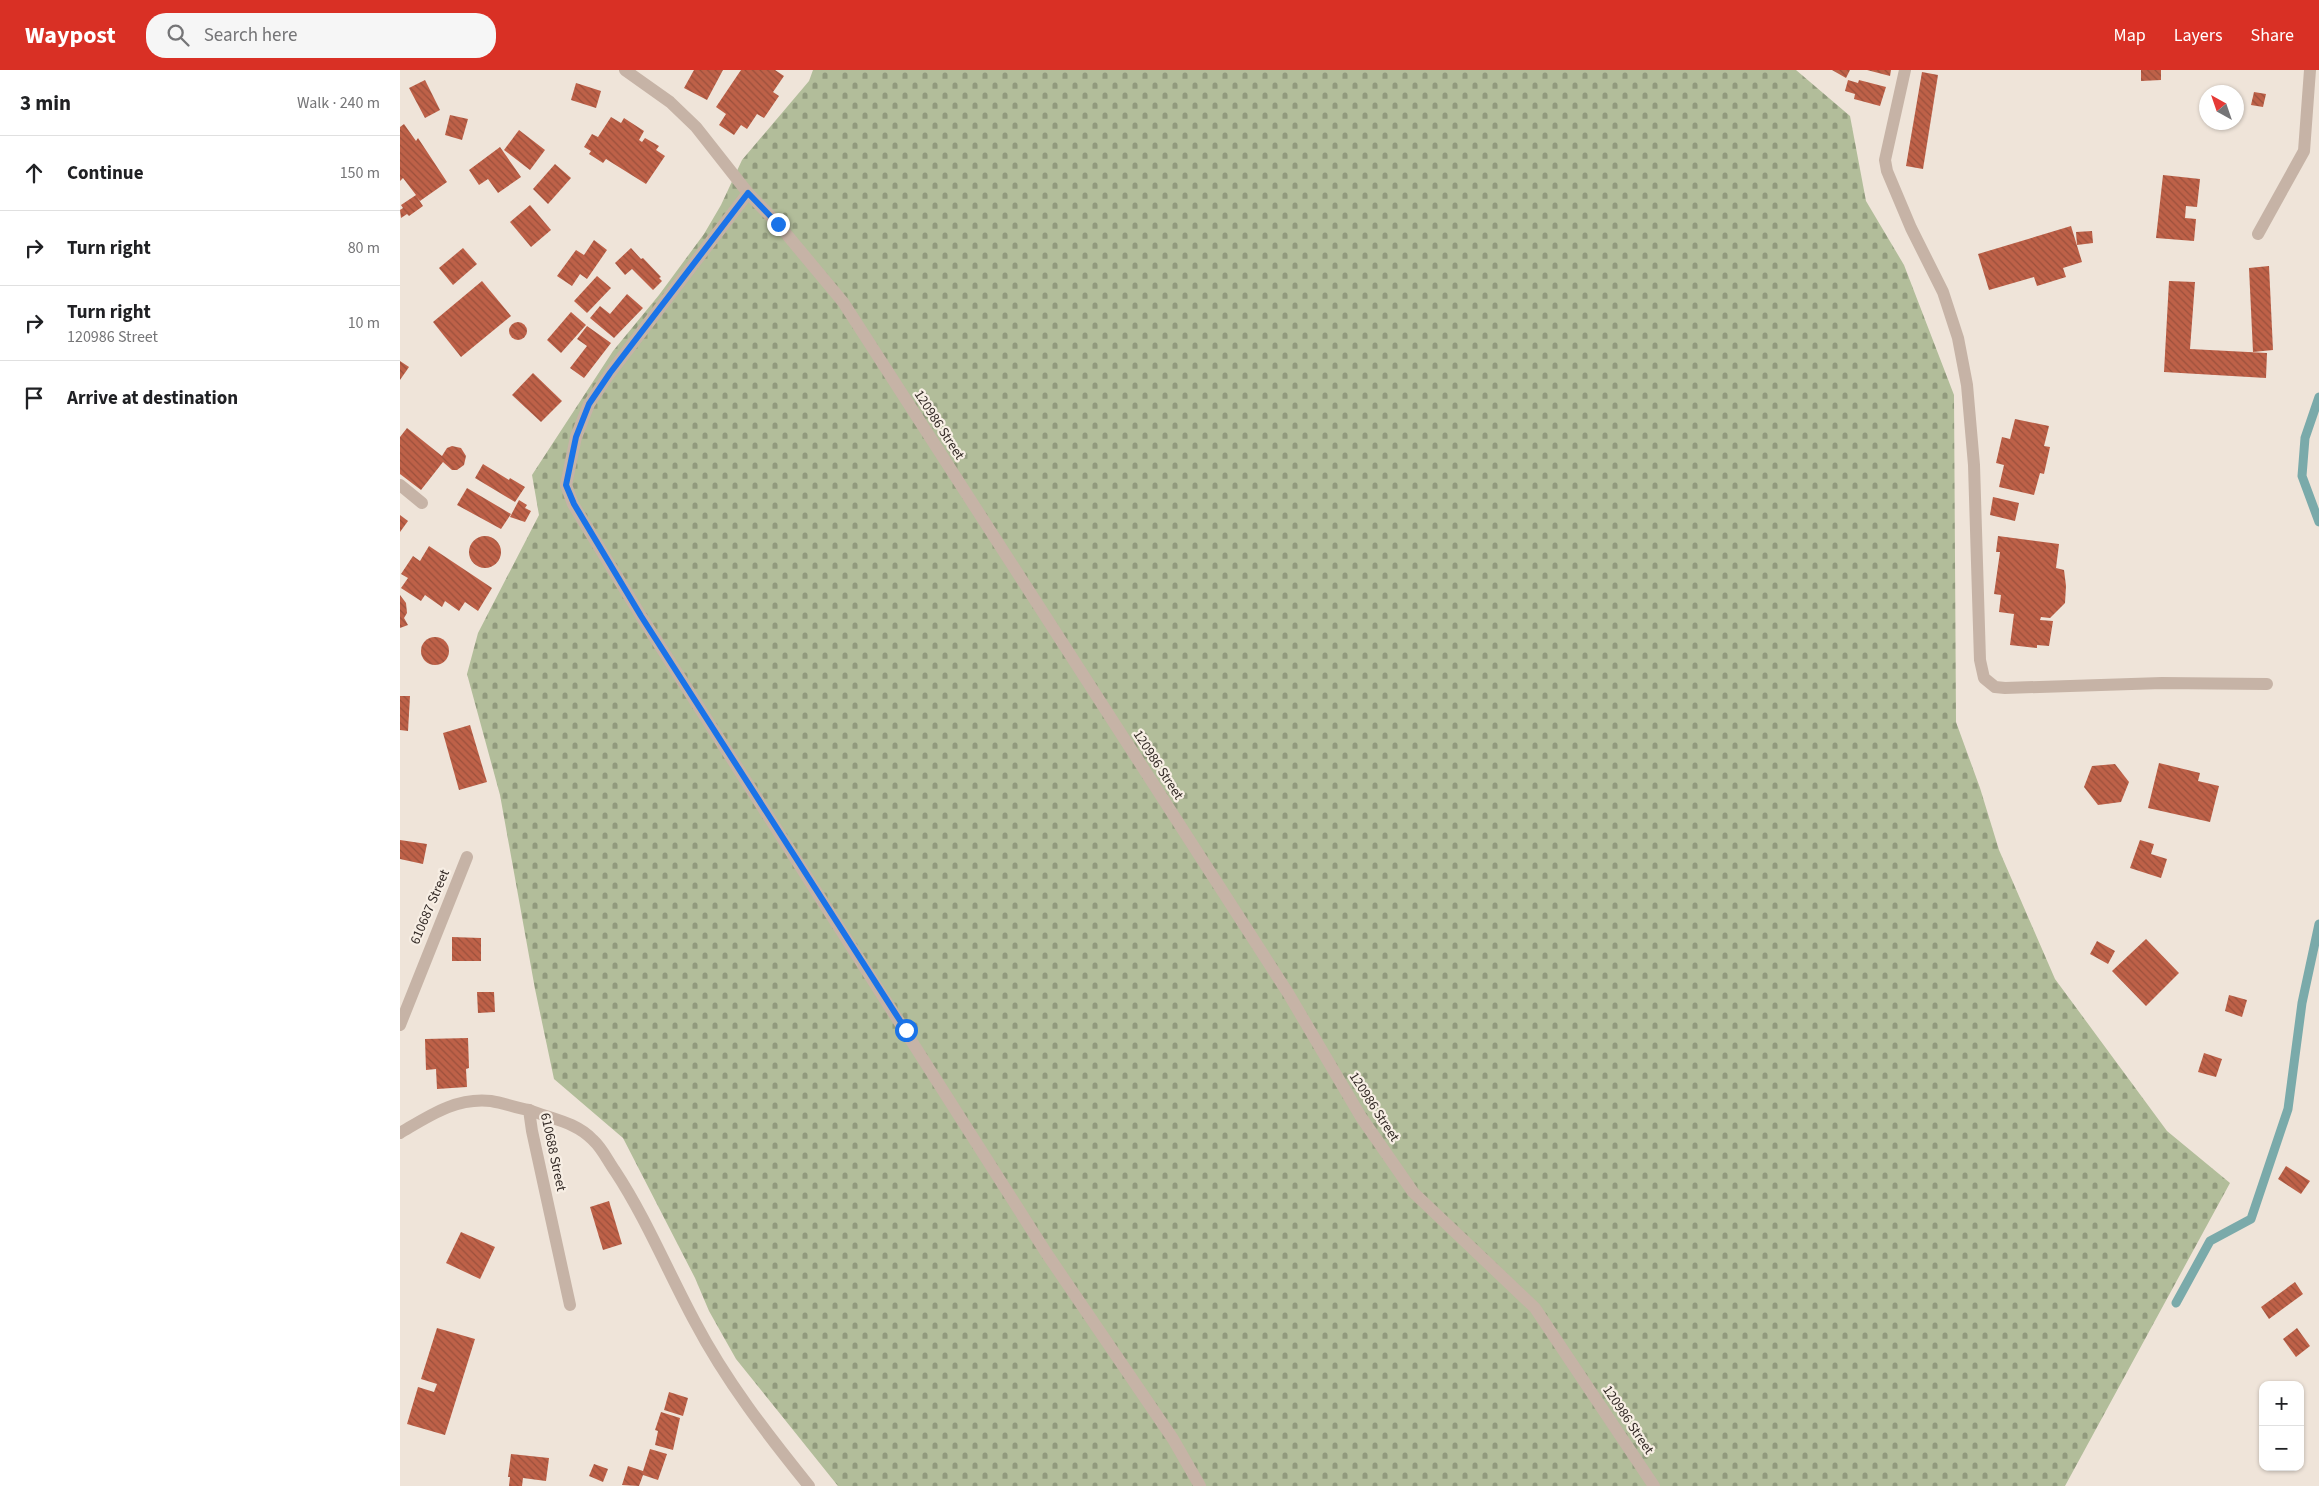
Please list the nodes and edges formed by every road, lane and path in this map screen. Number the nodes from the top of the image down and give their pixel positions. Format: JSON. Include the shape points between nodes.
{"nodes":[{"id":1,"x":625,"y":70,"type":"edge"},
{"id":2,"x":1905,"y":70,"type":"edge"},
{"id":3,"x":2310,"y":70,"type":"edge"},
{"id":4,"x":748,"y":193,"type":"junction"},
{"id":5,"x":2258,"y":234,"type":"dead end"},
{"id":6,"x":400,"y":485,"type":"edge"},
{"id":7,"x":422,"y":503,"type":"dead end"},
{"id":8,"x":2267,"y":684,"type":"dead end"},
{"id":9,"x":467,"y":857,"type":"dead end"},
{"id":10,"x":400,"y":1025,"type":"edge"},
{"id":11,"x":529,"y":1110,"type":"junction"},
{"id":12,"x":400,"y":1132,"type":"edge"},
{"id":13,"x":570,"y":1305,"type":"dead end"},
{"id":14,"x":809,"y":1486,"type":"edge"},
{"id":15,"x":1200,"y":1486,"type":"edge"},
{"id":16,"x":1654,"y":1486,"type":"edge"}],
"edges":[{"from":1,"to":4,"type":"street","name":"120986 Street","via":[[670,102],[696,127]]},
{"from":2,"to":8,"type":"street","via":[[1885,160],[1911,228],[1943,292],[1958,338],[1967,385],[1974,465],[1980,660],[1984,678],[1995,687],[2006,688],[2162,683]]},
{"from":3,"to":5,"type":"street","via":[[2304,151]]},
{"from":4,"to":15,"type":"street","via":[[589,404],[576,437],[566,485],[641,616],[1047,1254],[1173,1439]]},
{"from":4,"to":16,"type":"street","name":"120986 Street","via":[[843,302],[1288,993],[1366,1125],[1413,1192],[1535,1308]]},
{"from":6,"to":7,"type":"street"},
{"from":9,"to":10,"type":"street","name":"610687 Street"},
{"from":11,"to":12,"type":"street","name":"610688 Street","via":[[490,1101],[456,1104]]},
{"from":11,"to":13,"type":"street","name":"610688 Street"},
{"from":11,"to":14,"type":"street","via":[[570,1123],[595,1142],[627,1189],[716,1361]]}]}
